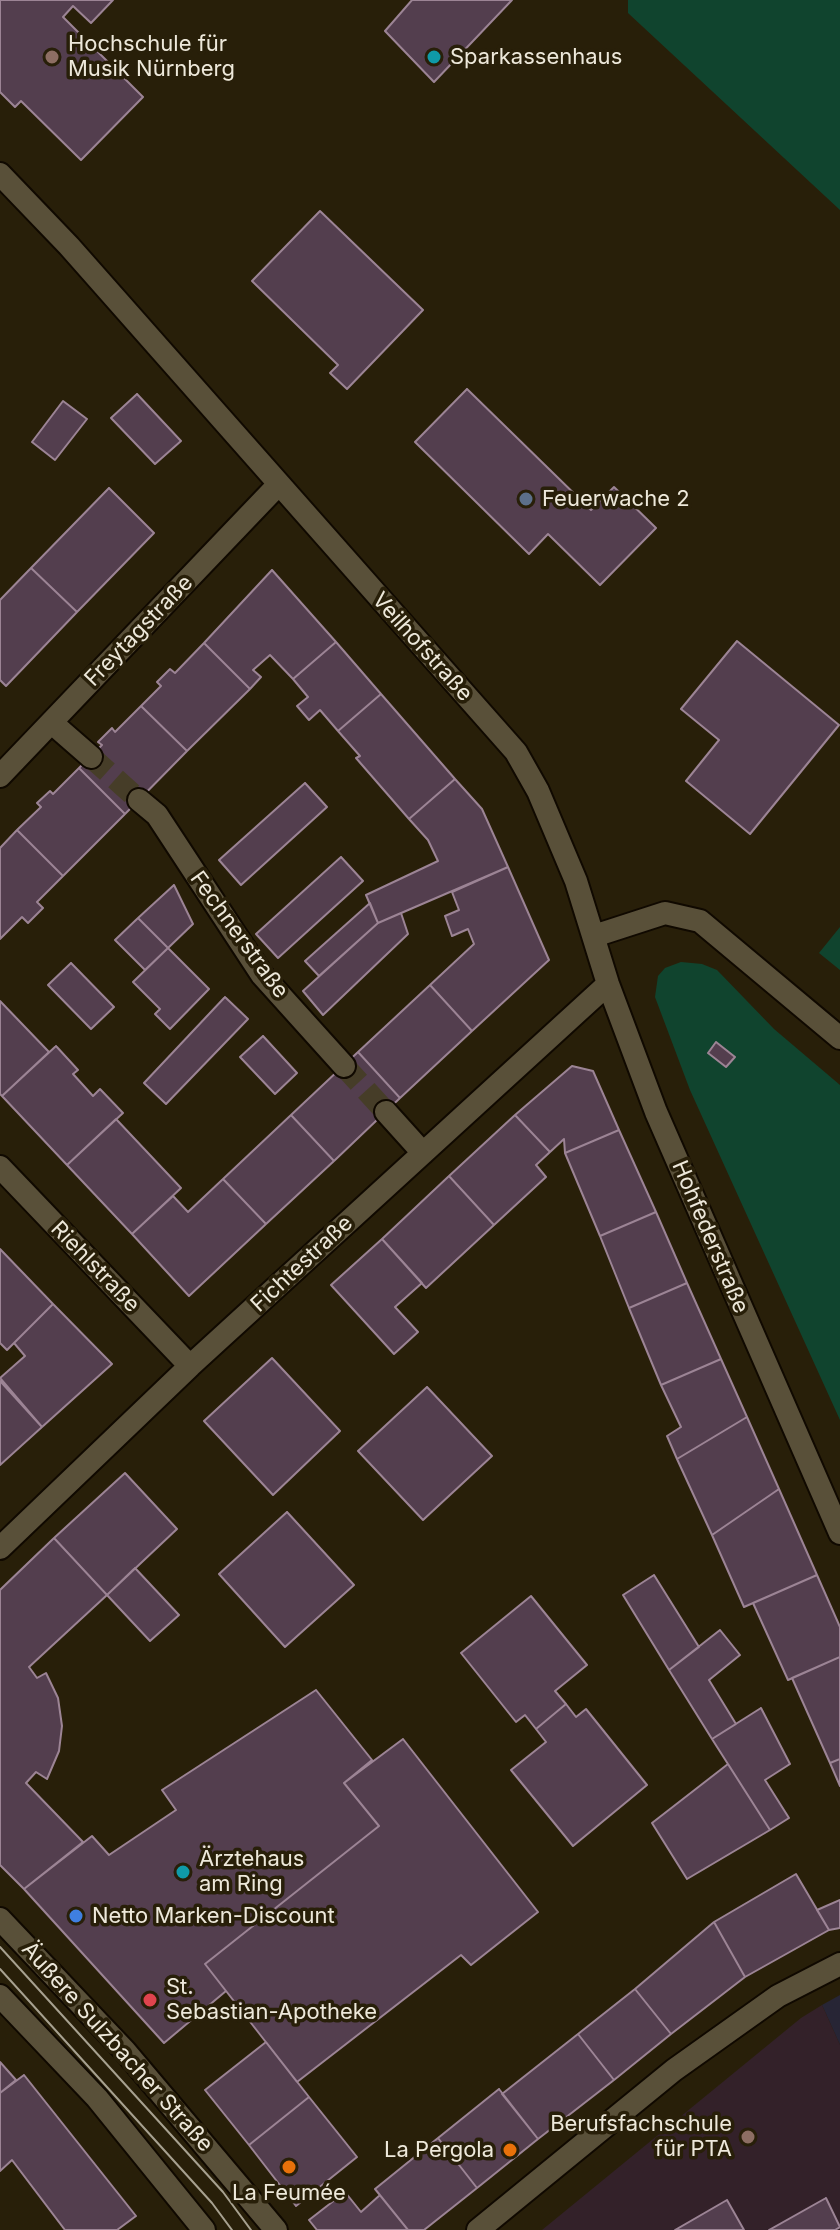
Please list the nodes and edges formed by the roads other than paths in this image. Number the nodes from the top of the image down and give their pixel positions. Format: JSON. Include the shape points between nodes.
{"nodes":[{"id":1,"x":0,"y":174,"type":"edge"},
{"id":2,"x":278,"y":485,"type":"junction"},
{"id":3,"x":52,"y":723,"type":"junction"},
{"id":4,"x":91,"y":757,"type":"tunnel mouth"},
{"id":5,"x":0,"y":776,"type":"edge"},
{"id":6,"x":139,"y":800,"type":"tunnel mouth"},
{"id":7,"x":594,"y":936,"type":"junction"},
{"id":8,"x":608,"y":984,"type":"junction"},
{"id":9,"x":840,"y":1038,"type":"edge"},
{"id":10,"x":344,"y":1066,"type":"tunnel mouth"},
{"id":11,"x":386,"y":1112,"type":"tunnel mouth"},
{"id":12,"x":423,"y":1153,"type":"junction"},
{"id":13,"x":0,"y":1167,"type":"edge"},
{"id":14,"x":190,"y":1366,"type":"junction"},
{"id":15,"x":840,"y":1533,"type":"edge"},
{"id":16,"x":0,"y":1548,"type":"edge"},
{"id":17,"x":0,"y":1919,"type":"edge"},
{"id":18,"x":840,"y":1964,"type":"edge"},
{"id":19,"x":0,"y":1996,"type":"edge"},
{"id":20,"x":204,"y":2230,"type":"edge"},
{"id":21,"x":276,"y":2230,"type":"edge"},
{"id":22,"x":478,"y":2230,"type":"edge"}],
"edges":[{"from":1,"to":2,"type":"street","name":"Veilhofstraße"},
{"from":2,"to":3,"type":"street","name":"Freytagstraße"},
{"from":2,"to":7,"type":"street","name":"Veilhofstraße","via":[[516,752],[544,805]]},
{"from":3,"to":4,"type":"street"},
{"from":3,"to":5,"type":"street","name":"Freytagstraße"},
{"from":6,"to":10,"type":"street","name":"Fechnerstraße","via":[[157,815],[262,975]]},
{"from":7,"to":8,"type":"street","name":"Hohfederstraße"},
{"from":7,"to":9,"type":"street","via":[[665,913],[700,921]]},
{"from":8,"to":12,"type":"street","name":"Fichtestraße"},
{"from":8,"to":15,"type":"street","name":"Hohfederstraße","via":[[656,1112]]},
{"from":11,"to":12,"type":"street"},
{"from":12,"to":14,"type":"street","name":"Fichtestraße"},
{"from":13,"to":14,"type":"street","name":"Riehlstraße"},
{"from":14,"to":16,"type":"street","name":"Fichtestraße"},
{"from":17,"to":21,"type":"street","name":"Äußere Sulzbacher Straße","via":[[125,2051]]},
{"from":18,"to":22,"type":"street","via":[[778,1996],[707,2046]]},
{"from":19,"to":20,"type":"street","via":[[97,2098]]}]}
